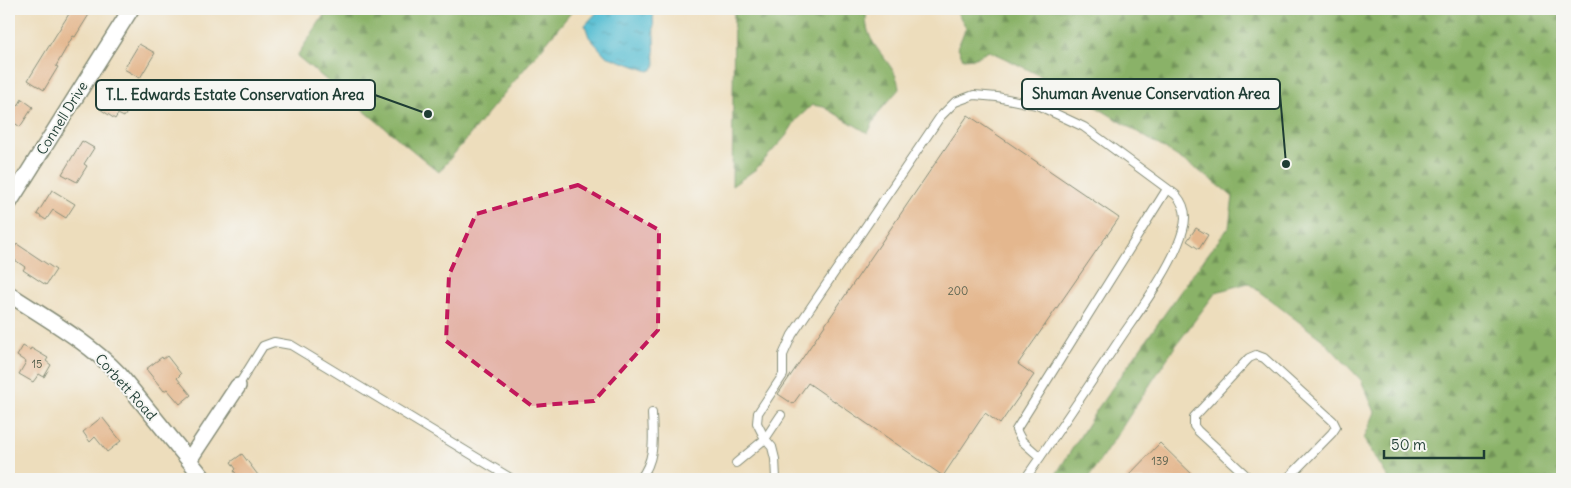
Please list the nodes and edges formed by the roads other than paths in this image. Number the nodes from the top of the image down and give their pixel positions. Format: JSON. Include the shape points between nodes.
{"nodes":[{"id":1,"x":131,"y":9,"type":"edge"},
{"id":2,"x":1167,"y":189,"type":"junction"},
{"id":3,"x":9,"y":203,"type":"edge"},
{"id":4,"x":9,"y":294,"type":"edge"},
{"id":5,"x":238,"y":386,"type":"joint"},
{"id":6,"x":652,"y":413,"type":"dead end"},
{"id":7,"x":782,"y":415,"type":"dead end"},
{"id":8,"x":765,"y":439,"type":"junction"},
{"id":9,"x":1040,"y":457,"type":"junction"},
{"id":10,"x":189,"y":460,"type":"junction"},
{"id":11,"x":736,"y":463,"type":"dead end"},
{"id":12,"x":204,"y":479,"type":"edge"},
{"id":13,"x":512,"y":479,"type":"edge"},
{"id":14,"x":640,"y":479,"type":"edge"},
{"id":15,"x":776,"y":479,"type":"edge"},
{"id":16,"x":1025,"y":479,"type":"edge"},
{"id":17,"x":1250,"y":479,"type":"edge"},
{"id":18,"x":1287,"y":479,"type":"edge"}],
"edges":[{"from":1,"to":3,"type":"street","name":"Connell Drive"},
{"from":2,"to":8,"type":"lane","via":[[1084,128],[1037,105],[974,95],[955,102],[940,117],[792,335],[783,355],[783,375],[758,413],[757,423]]},
{"from":2,"to":9,"type":"lane","via":[[1182,202],[1185,217],[1183,231],[1172,255],[1151,294]]},
{"from":2,"to":9,"type":"lane","via":[[1016,430],[1022,441]]},
{"from":4,"to":10,"type":"street","name":"Corbett Road","via":[[104,358]]},
{"from":5,"to":10,"type":"street"},
{"from":5,"to":13,"type":"lane","via":[[263,346],[274,342],[291,345]]},
{"from":6,"to":14,"type":"lane","via":[[654,446]]},
{"from":7,"to":8,"type":"lane"},
{"from":8,"to":11,"type":"lane"},
{"from":8,"to":15,"type":"lane","via":[[776,460]]},
{"from":9,"to":16,"type":"lane"},
{"from":10,"to":12,"type":"street","name":"Corbett Road"},
{"from":17,"to":18,"type":"lane","via":[[1198,431],[1194,417],[1249,358],[1256,355],[1264,358],[1336,427]]}]}
